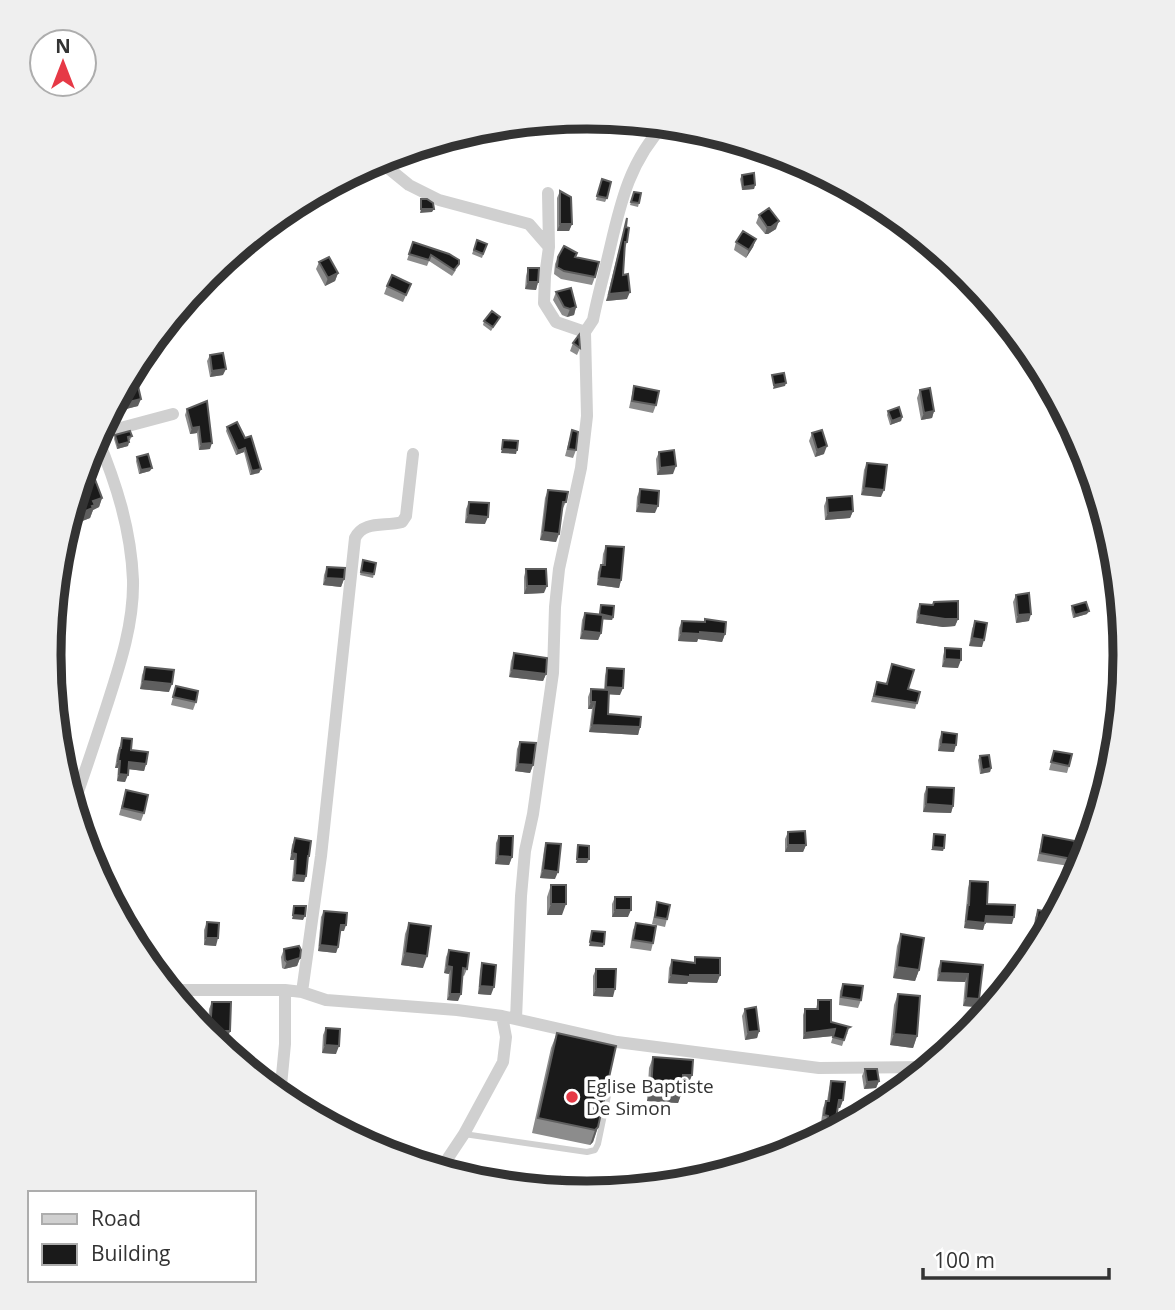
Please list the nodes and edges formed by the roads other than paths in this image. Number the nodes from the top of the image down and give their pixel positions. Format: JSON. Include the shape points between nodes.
{"nodes":[{"id":1,"x":657,"y":133,"type":"edge"},
{"id":2,"x":388,"y":168,"type":"edge"},
{"id":3,"x":548,"y":193,"type":"dead end"},
{"id":4,"x":549,"y":247,"type":"junction"},
{"id":5,"x":585,"y":332,"type":"junction"},
{"id":6,"x":173,"y":414,"type":"dead end"},
{"id":7,"x":112,"y":431,"type":"edge"},
{"id":8,"x":103,"y":450,"type":"edge"},
{"id":9,"x":412,"y":454,"type":"dead end"},
{"id":10,"x":79,"y":789,"type":"edge"},
{"id":11,"x":182,"y":990,"type":"edge"},
{"id":12,"x":285,"y":990,"type":"junction"},
{"id":13,"x":302,"y":992,"type":"junction"},
{"id":14,"x":502,"y":1016,"type":"junction"},
{"id":15,"x":516,"y":1019,"type":"junction"},
{"id":16,"x":915,"y":1067,"type":"edge"},
{"id":17,"x":281,"y":1083,"type":"edge"},
{"id":18,"x":610,"y":1086,"type":"edge"},
{"id":19,"x":464,"y":1134,"type":"junction"},
{"id":20,"x":446,"y":1161,"type":"edge"}],
"edges":[{"from":1,"to":5,"type":"street","via":[[621,200],[593,320]]},
{"from":2,"to":4,"type":"street","via":[[439,200],[530,224]]},
{"from":3,"to":4,"type":"street"},
{"from":4,"to":5,"type":"street","via":[[544,303],[556,322]]},
{"from":5,"to":15,"type":"street","via":[[587,416],[559,569],[554,673],[525,851]]},
{"from":6,"to":7,"type":"street"},
{"from":8,"to":10,"type":"street","via":[[121,503],[133,582],[121,663]]},
{"from":9,"to":13,"type":"street","via":[[402,523],[367,526],[355,538]]},
{"from":11,"to":12,"type":"street"},
{"from":12,"to":13,"type":"street"},
{"from":12,"to":17,"type":"street"},
{"from":13,"to":14,"type":"street","via":[[326,1000]]},
{"from":14,"to":15,"type":"street"},
{"from":14,"to":19,"type":"street","via":[[506,1037],[503,1062]]},
{"from":15,"to":16,"type":"street","via":[[617,1042],[819,1068]]},
{"from":18,"to":19,"type":"lane","via":[[595,1150]]},
{"from":19,"to":20,"type":"street"}]}
